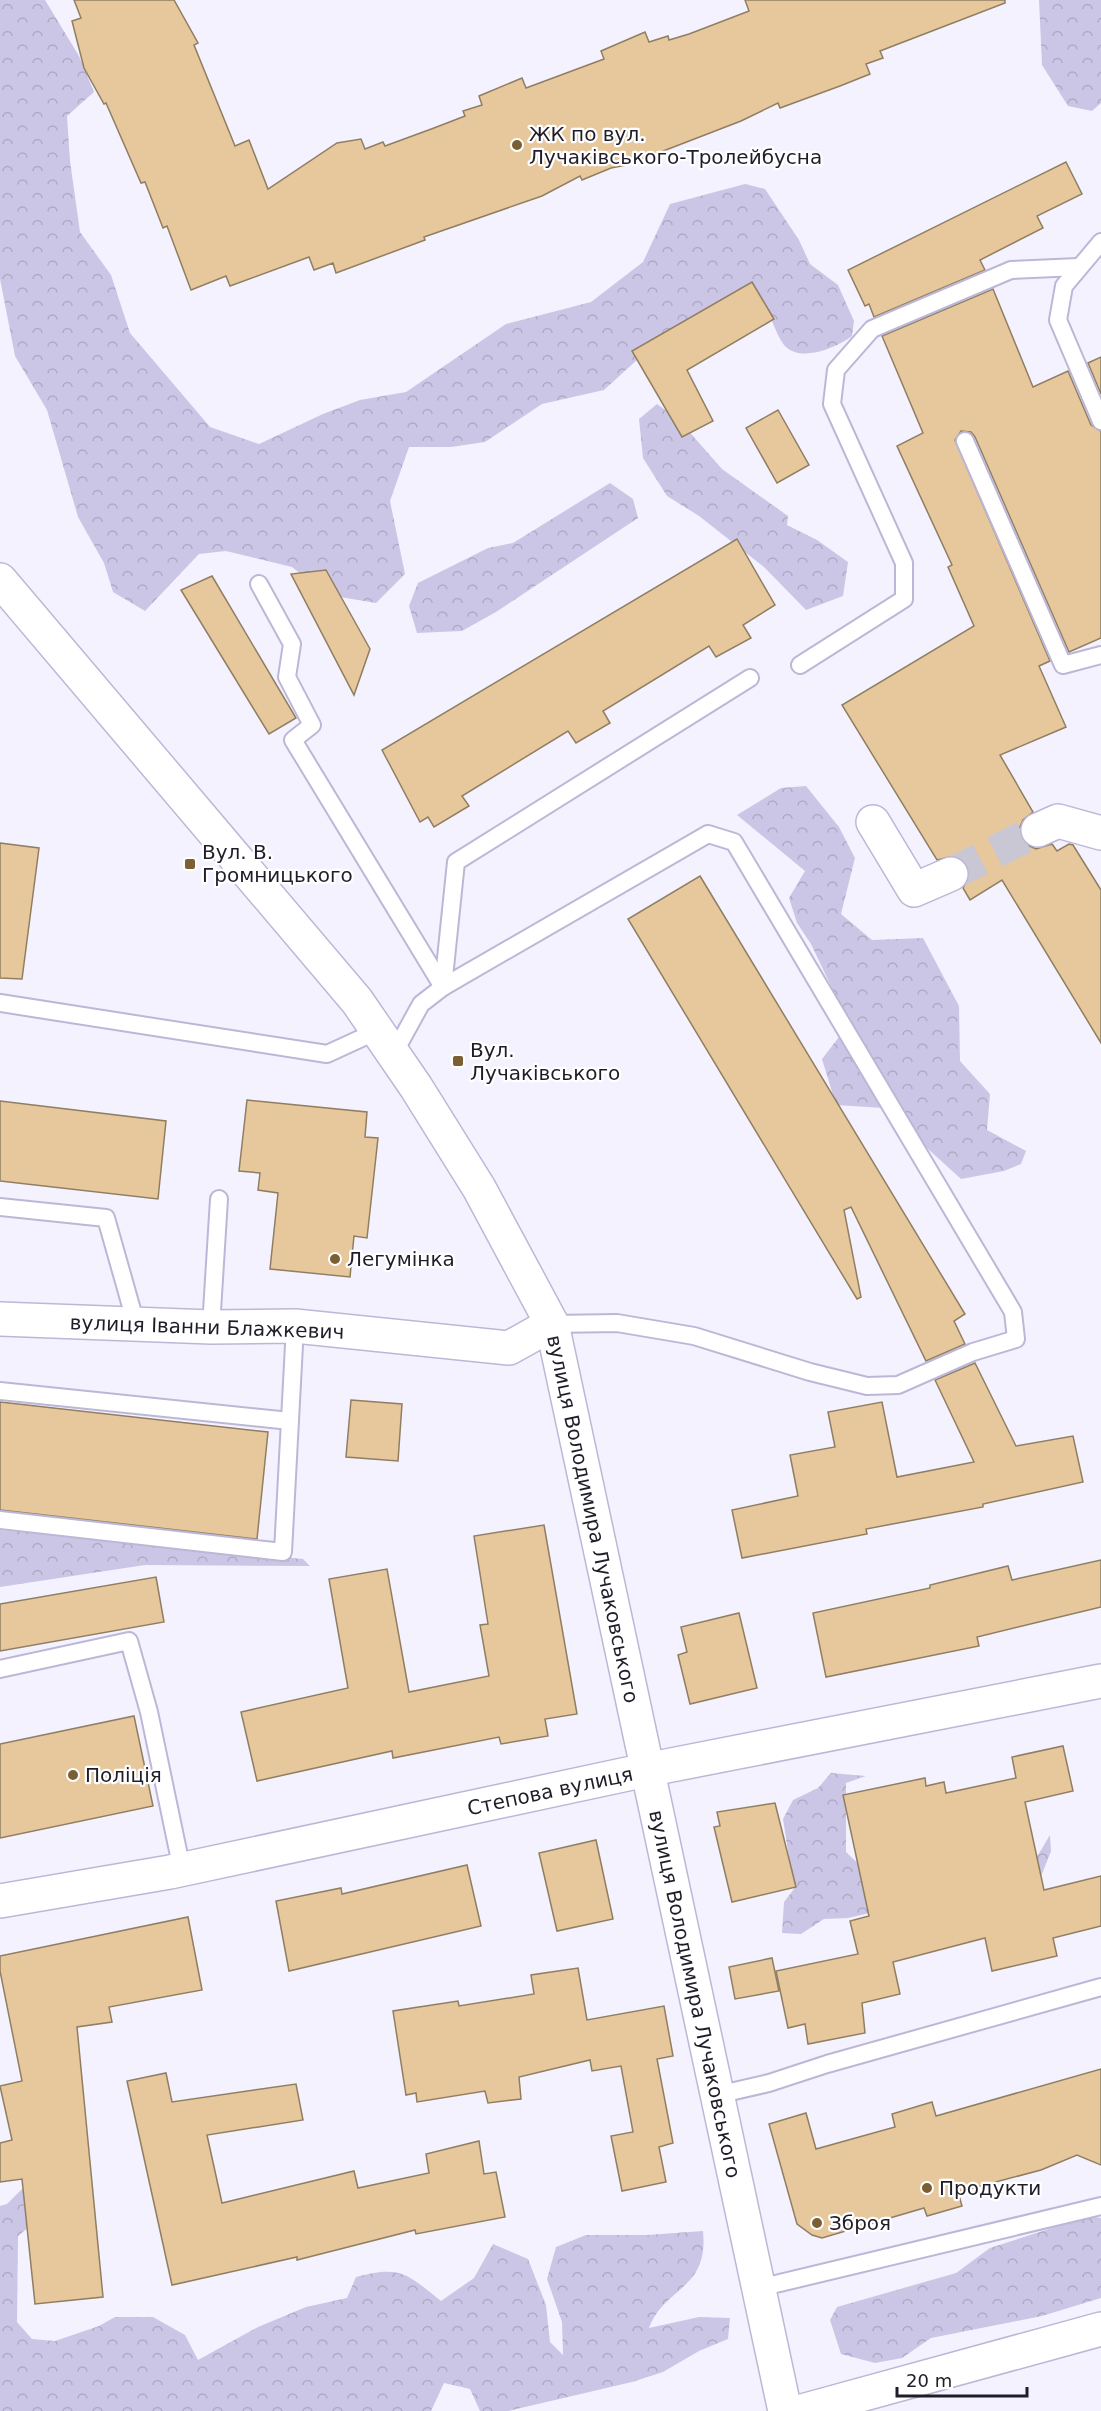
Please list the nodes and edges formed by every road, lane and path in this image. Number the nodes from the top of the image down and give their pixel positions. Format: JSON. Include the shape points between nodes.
{"nodes":[{"id":1,"x":1101,"y":242,"type":"edge"},
{"id":2,"x":1078,"y":267,"type":"junction"},
{"id":3,"x":1101,"y":421,"type":"edge"},
{"id":4,"x":964,"y":441,"type":"dead end"},
{"id":5,"x":0,"y":580,"type":"edge"},
{"id":6,"x":259,"y":584,"type":"dead end"},
{"id":7,"x":1101,"y":655,"type":"edge"},
{"id":8,"x":800,"y":665,"type":"dead end"},
{"id":9,"x":750,"y":678,"type":"dead end"},
{"id":10,"x":873,"y":822,"type":"dead end"},
{"id":11,"x":1038,"y":830,"type":"tunnel mouth"},
{"id":12,"x":1101,"y":833,"type":"edge"},
{"id":13,"x":951,"y":874,"type":"tunnel mouth"},
{"id":14,"x":443,"y":987,"type":"junction"},
{"id":15,"x":0,"y":1003,"type":"edge"},
{"id":16,"x":385,"y":1043,"type":"junction"},
{"id":17,"x":219,"y":1199,"type":"dead end"},
{"id":18,"x":0,"y":1207,"type":"edge"},
{"id":19,"x":0,"y":1319,"type":"edge"},
{"id":20,"x":136,"y":1324,"type":"junction"},
{"id":21,"x":552,"y":1324,"type":"junction"},
{"id":22,"x":294,"y":1326,"type":"junction"},
{"id":23,"x":211,"y":1327,"type":"junction"},
{"id":24,"x":0,"y":1391,"type":"edge"},
{"id":25,"x":290,"y":1421,"type":"junction"},
{"id":26,"x":0,"y":1520,"type":"edge"},
{"id":27,"x":0,"y":1669,"type":"edge"},
{"id":28,"x":1101,"y":1681,"type":"edge"},
{"id":29,"x":646,"y":1770,"type":"junction"},
{"id":30,"x":182,"y":1870,"type":"junction"},
{"id":31,"x":0,"y":1901,"type":"edge"},
{"id":32,"x":1101,"y":1986,"type":"edge"},
{"id":33,"x":717,"y":2095,"type":"junction"},
{"id":34,"x":1101,"y":2206,"type":"edge"},
{"id":35,"x":759,"y":2288,"type":"junction"},
{"id":36,"x":1101,"y":2329,"type":"edge"},
{"id":37,"x":785,"y":2411,"type":"edge"},
{"id":38,"x":802,"y":2411,"type":"edge"}],
"edges":[{"from":1,"to":2,"type":"lane"},
{"from":2,"to":3,"type":"lane","via":[[1064,286],[1058,320]]},
{"from":2,"to":8,"type":"lane","via":[[1011,270],[872,329],[836,370],[832,404],[904,563],[904,599]]},
{"from":4,"to":7,"type":"lane","via":[[1062,665]]},
{"from":5,"to":16,"type":"main road","name":"вулиця Володимира Лучаковського","via":[[343,982]]},
{"from":6,"to":14,"type":"lane","via":[[292,644],[287,677],[312,725],[293,740]]},
{"from":9,"to":14,"type":"lane","via":[[456,862]]},
{"from":10,"to":13,"type":"main road","via":[[914,890]]},
{"from":11,"to":12,"type":"main road","via":[[1058,821]]},
{"from":14,"to":16,"type":"lane","via":[[421,1004]]},
{"from":14,"to":21,"type":"lane","via":[[708,834],[734,842],[1012,1311],[1016,1339],[973,1352],[898,1385],[867,1386],[694,1336],[618,1323]]},
{"from":15,"to":16,"type":"lane","via":[[327,1054]]},
{"from":16,"to":21,"type":"main road","name":"вулиця Володимира Лучаковського","via":[[479,1188]]},
{"from":17,"to":23,"type":"lane"},
{"from":18,"to":20,"type":"lane","via":[[106,1218]]},
{"from":19,"to":20,"type":"main road","name":"вулиця Іванни Блажкевич"},
{"from":20,"to":23,"type":"main road","name":"вулиця Іванни Блажкевич"},
{"from":21,"to":22,"type":"main road","name":"вулиця Іванни Блажкевич","via":[[509,1348]]},
{"from":21,"to":29,"type":"main road","name":"вулиця Володимира Лучаковського"},
{"from":22,"to":23,"type":"main road","name":"вулиця Іванни Блажкевич"},
{"from":22,"to":25,"type":"lane"},
{"from":24,"to":25,"type":"lane"},
{"from":25,"to":26,"type":"lane","via":[[284,1552]]},
{"from":27,"to":30,"type":"lane","via":[[129,1641],[149,1712]]},
{"from":28,"to":29,"type":"main road","name":"Степова вулиця"},
{"from":29,"to":30,"type":"main road","name":"Степова вулиця"},
{"from":29,"to":33,"type":"main road","name":"вулиця Володимира Лучаковського"},
{"from":30,"to":31,"type":"main road","name":"Степова вулиця"},
{"from":32,"to":33,"type":"lane"},
{"from":33,"to":35,"type":"main road","name":"вулиця Володимира Лучаковського"},
{"from":34,"to":35,"type":"lane"},
{"from":35,"to":37,"type":"main road","name":"вулиця Володимира Лучаковського"},
{"from":36,"to":38,"type":"main road"}]}
